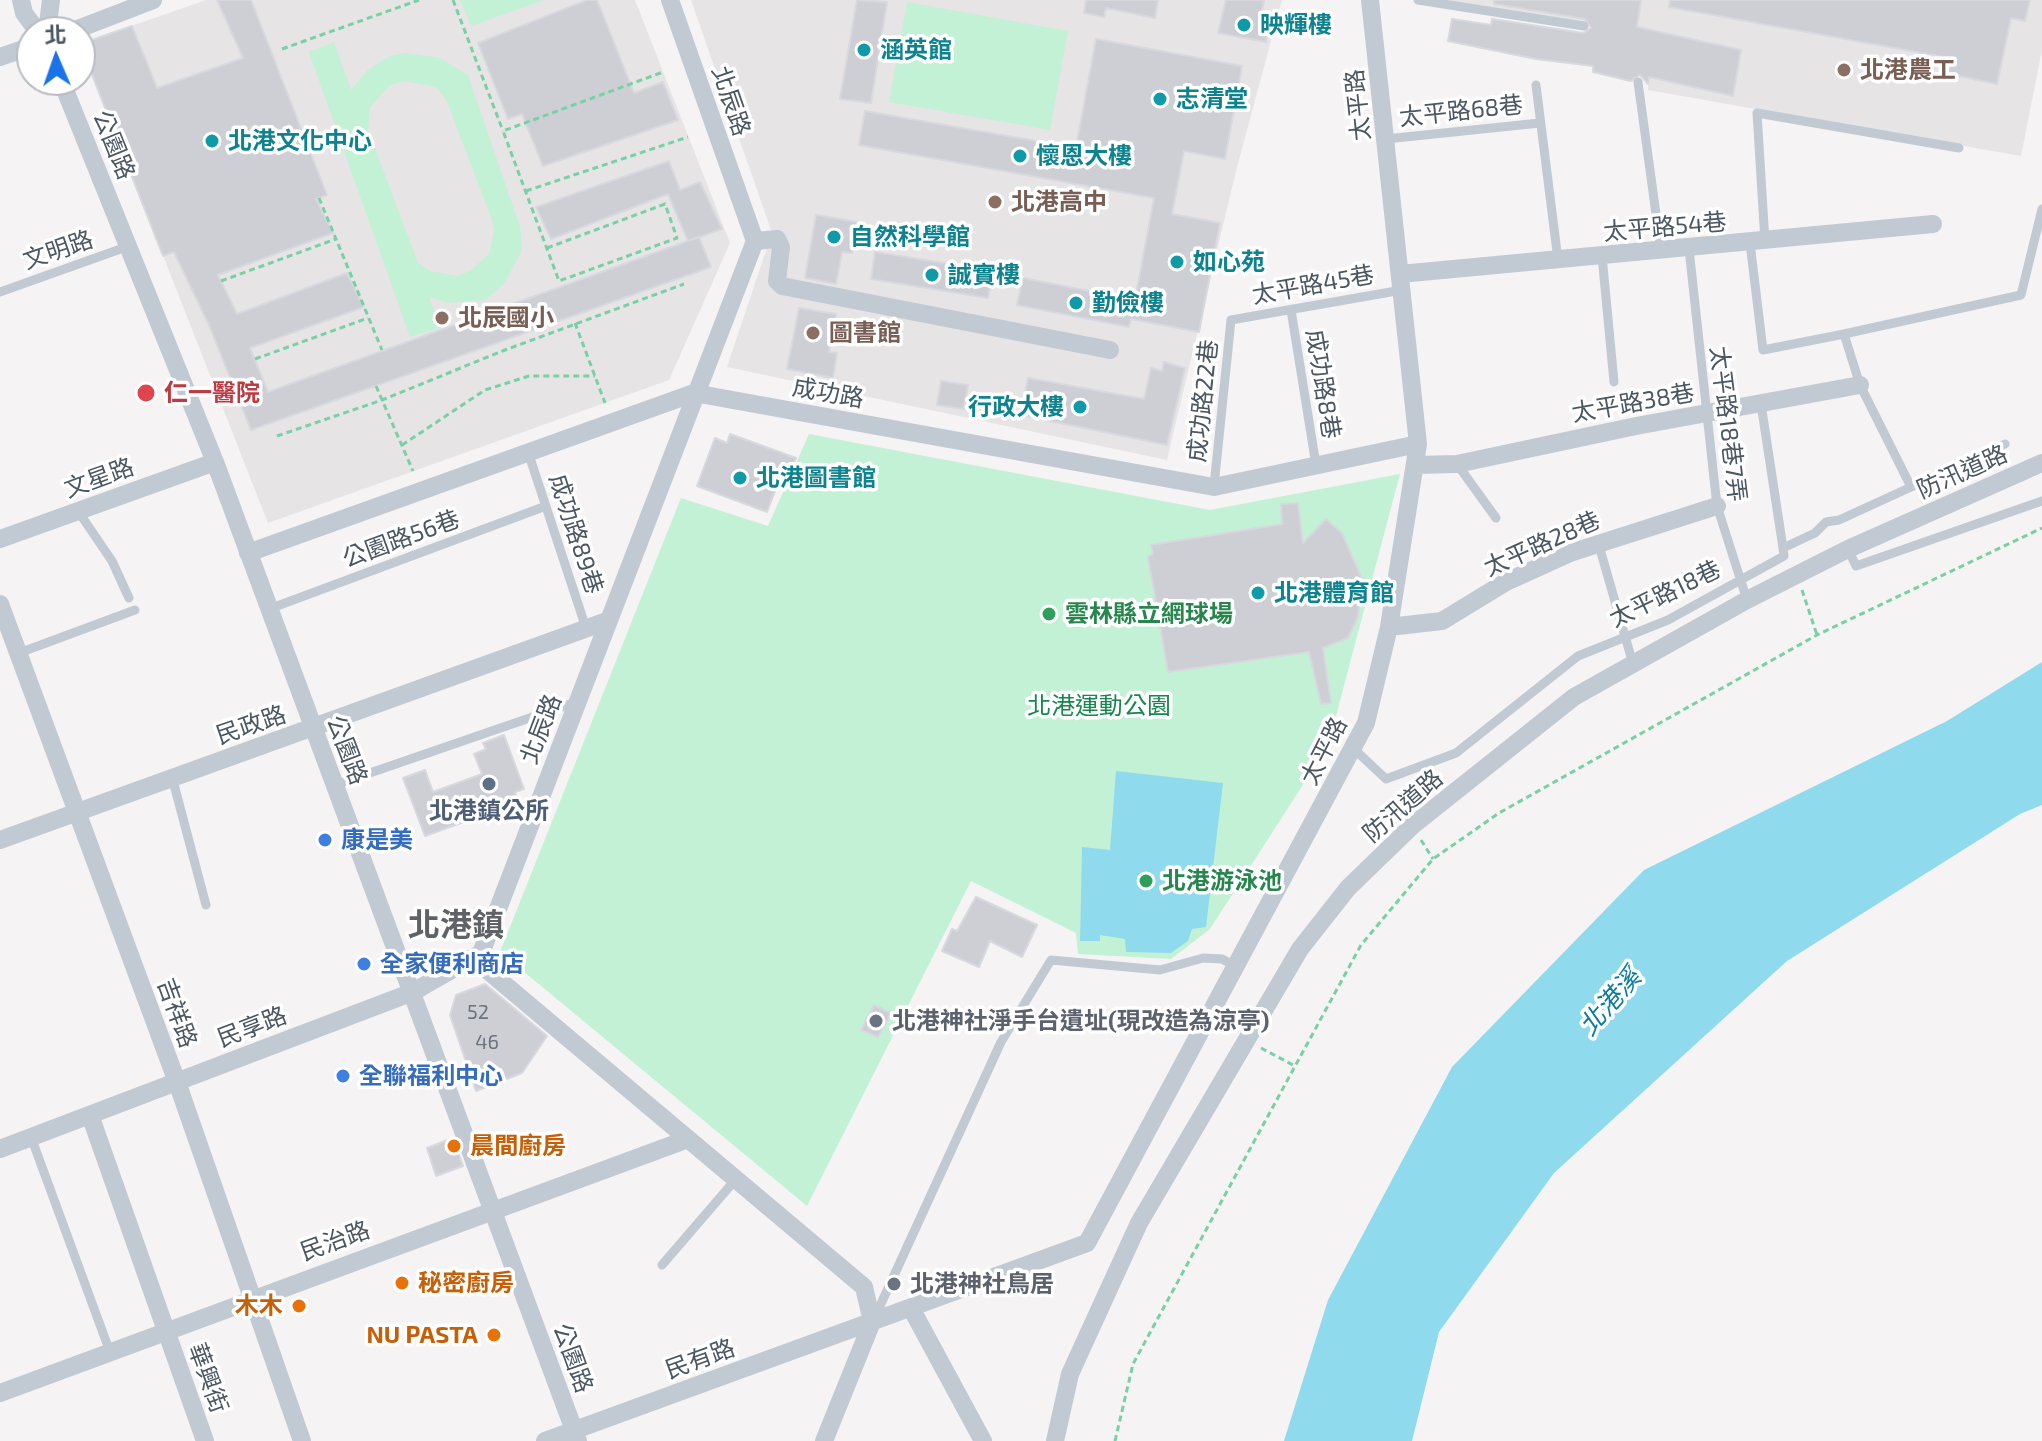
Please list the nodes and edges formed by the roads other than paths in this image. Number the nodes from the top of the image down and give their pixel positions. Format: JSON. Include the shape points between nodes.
{"nodes":[{"id":1,"x":153,"y":0,"type":"edge"},
{"id":2,"x":670,"y":0,"type":"edge"},
{"id":3,"x":1370,"y":0,"type":"edge"},
{"id":4,"x":1418,"y":0,"type":"edge"},
{"id":5,"x":96,"y":22,"type":"edge"},
{"id":6,"x":1584,"y":26,"type":"dead end"},
{"id":7,"x":1638,"y":82,"type":"dead end"},
{"id":8,"x":1536,"y":85,"type":"dead end"},
{"id":9,"x":68,"y":96,"type":"edge"},
{"id":10,"x":1540,"y":123,"type":"junction"},
{"id":11,"x":1386,"y":139,"type":"junction"},
{"id":12,"x":1959,"y":148,"type":"dead end"},
{"id":13,"x":2042,"y":209,"type":"edge"},
{"id":14,"x":1933,"y":224,"type":"dead end"},
{"id":15,"x":755,"y":241,"type":"junction"},
{"id":16,"x":1758,"y":243,"type":"junction"},
{"id":17,"x":129,"y":246,"type":"junction"},
{"id":18,"x":1689,"y":249,"type":"junction"},
{"id":19,"x":1661,"y":251,"type":"junction"},
{"id":20,"x":1602,"y":256,"type":"junction"},
{"id":21,"x":1558,"y":260,"type":"junction"},
{"id":22,"x":1401,"y":282,"type":"junction"},
{"id":23,"x":0,"y":292,"type":"edge"},
{"id":24,"x":1291,"y":310,"type":"junction"},
{"id":25,"x":1231,"y":320,"type":"joint"},
{"id":26,"x":1844,"y":334,"type":"junction"},
{"id":27,"x":1110,"y":350,"type":"dead end"},
{"id":28,"x":1614,"y":382,"type":"dead end"},
{"id":29,"x":1860,"y":385,"type":"junction"},
{"id":30,"x":694,"y":393,"type":"junction"},
{"id":31,"x":1761,"y":404,"type":"junction"},
{"id":32,"x":1705,"y":415,"type":"junction"},
{"id":33,"x":1418,"y":444,"type":"junction"},
{"id":34,"x":2005,"y":444,"type":"dead end"},
{"id":35,"x":528,"y":452,"type":"junction"},
{"id":36,"x":215,"y":462,"type":"junction"},
{"id":37,"x":2042,"y":463,"type":"edge"},
{"id":38,"x":1457,"y":464,"type":"junction"},
{"id":39,"x":1316,"y":465,"type":"junction"},
{"id":40,"x":1415,"y":465,"type":"junction"},
{"id":41,"x":1214,"y":487,"type":"junction"},
{"id":42,"x":1911,"y":487,"type":"junction"},
{"id":43,"x":2042,"y":501,"type":"edge"},
{"id":44,"x":546,"y":506,"type":"junction"},
{"id":45,"x":1717,"y":506,"type":"junction"},
{"id":46,"x":78,"y":511,"type":"junction"},
{"id":47,"x":1496,"y":518,"type":"dead end"},
{"id":48,"x":0,"y":539,"type":"edge"},
{"id":49,"x":1598,"y":542,"type":"junction"},
{"id":50,"x":1783,"y":548,"type":"junction"},
{"id":51,"x":1848,"y":549,"type":"junction"},
{"id":52,"x":248,"y":553,"type":"junction"},
{"id":53,"x":1740,"y":580,"type":"junction"},
{"id":54,"x":129,"y":598,"type":"dead end"},
{"id":55,"x":1747,"y":600,"type":"junction"},
{"id":56,"x":0,"y":604,"type":"edge"},
{"id":57,"x":269,"y":609,"type":"junction"},
{"id":58,"x":135,"y":610,"type":"dead end"},
{"id":59,"x":607,"y":621,"type":"junction"},
{"id":60,"x":1389,"y":627,"type":"junction"},
{"id":61,"x":586,"y":628,"type":"junction"},
{"id":62,"x":1625,"y":637,"type":"junction"},
{"id":63,"x":19,"y":653,"type":"junction"},
{"id":64,"x":1633,"y":664,"type":"junction"},
{"id":65,"x":576,"y":702,"type":"junction"},
{"id":66,"x":314,"y":728,"type":"junction"},
{"id":67,"x":1353,"y":748,"type":"junction"},
{"id":68,"x":172,"y":777,"type":"junction"},
{"id":69,"x":335,"y":785,"type":"junction"},
{"id":70,"x":78,"y":810,"type":"junction"},
{"id":71,"x":0,"y":840,"type":"edge"},
{"id":72,"x":206,"y":905,"type":"dead end"},
{"id":73,"x":473,"y":958,"type":"junction"},
{"id":74,"x":1237,"y":967,"type":"junction"},
{"id":75,"x":413,"y":992,"type":"junction"},
{"id":76,"x":177,"y":1082,"type":"junction"},
{"id":77,"x":90,"y":1115,"type":"junction"},
{"id":78,"x":31,"y":1137,"type":"junction"},
{"id":79,"x":688,"y":1139,"type":"junction"},
{"id":80,"x":0,"y":1149,"type":"edge"},
{"id":81,"x":736,"y":1179,"type":"junction"},
{"id":82,"x":495,"y":1210,"type":"junction"},
{"id":83,"x":662,"y":1265,"type":"dead end"},
{"id":84,"x":250,"y":1297,"type":"junction"},
{"id":85,"x":911,"y":1308,"type":"junction"},
{"id":86,"x":872,"y":1322,"type":"junction"},
{"id":87,"x":165,"y":1331,"type":"junction"},
{"id":88,"x":110,"y":1352,"type":"junction"},
{"id":89,"x":0,"y":1393,"type":"edge"},
{"id":90,"x":574,"y":1438,"type":"edge"},
{"id":91,"x":205,"y":1441,"type":"edge"},
{"id":92,"x":302,"y":1441,"type":"edge"},
{"id":93,"x":545,"y":1441,"type":"edge"},
{"id":94,"x":824,"y":1441,"type":"edge"},
{"id":95,"x":983,"y":1441,"type":"edge"},
{"id":96,"x":1055,"y":1441,"type":"edge"}],
"edges":[{"from":1,"to":5,"type":"street"},
{"from":2,"to":15,"type":"street","name":"北辰路"},
{"from":3,"to":11,"type":"street","name":"太平路"},
{"from":4,"to":6,"type":"lane"},
{"from":7,"to":19,"type":"lane"},
{"from":8,"to":10,"type":"lane"},
{"from":9,"to":17,"type":"street","name":"公園路"},
{"from":10,"to":11,"type":"lane","name":"太平路68巷"},
{"from":10,"to":21,"type":"lane"},
{"from":11,"to":22,"type":"street","name":"太平路"},
{"from":12,"to":16,"type":"lane","via":[[1757,113]]},
{"from":13,"to":26,"type":"lane","via":[[2021,295]]},
{"from":14,"to":16,"type":"street","name":"太平路54巷"},
{"from":15,"to":27,"type":"street","via":[[777,239],[777,281],[782,286]]},
{"from":15,"to":30,"type":"street","name":"北辰路"},
{"from":16,"to":18,"type":"street","name":"太平路54巷"},
{"from":16,"to":26,"type":"lane","via":[[1763,350]]},
{"from":17,"to":23,"type":"lane","name":"文明路"},
{"from":17,"to":36,"type":"street","name":"公園路"},
{"from":18,"to":19,"type":"street","name":"太平路54巷"},
{"from":18,"to":32,"type":"lane","name":"太平路18巷7弄"},
{"from":19,"to":20,"type":"street","name":"太平路54巷"},
{"from":20,"to":21,"type":"street","name":"太平路54巷"},
{"from":20,"to":28,"type":"lane"},
{"from":21,"to":22,"type":"street","name":"太平路54巷"},
{"from":22,"to":24,"type":"lane","name":"太平路45巷"},
{"from":22,"to":33,"type":"street","name":"太平路"},
{"from":24,"to":25,"type":"lane","name":"太平路45巷"},
{"from":24,"to":39,"type":"lane","name":"成功路8巷"},
{"from":25,"to":41,"type":"lane","name":"成功路22巷"},
{"from":26,"to":29,"type":"lane"},
{"from":29,"to":31,"type":"street","name":"太平路38巷"},
{"from":29,"to":42,"type":"lane"},
{"from":30,"to":35,"type":"street","name":"成功路"},
{"from":30,"to":41,"type":"street","name":"成功路"},
{"from":30,"to":59,"type":"street","name":"北辰路"},
{"from":31,"to":32,"type":"street","name":"太平路38巷"},
{"from":31,"to":50,"type":"lane"},
{"from":32,"to":38,"type":"street","name":"太平路38巷"},
{"from":32,"to":45,"type":"lane","name":"太平路18巷7弄"},
{"from":33,"to":39,"type":"street","name":"成功路"},
{"from":33,"to":40,"type":"street","name":"太平路"},
{"from":34,"to":42,"type":"lane","name":"太平路18巷"},
{"from":35,"to":44,"type":"lane","name":"成功路89巷"},
{"from":35,"to":52,"type":"street","name":"成功路"},
{"from":36,"to":46,"type":"street","name":"文星路"},
{"from":36,"to":52,"type":"street","name":"公園路"},
{"from":37,"to":51,"type":"street","name":"防汛道路"},
{"from":38,"to":40,"type":"street","name":"太平路38巷"},
{"from":38,"to":47,"type":"lane"},
{"from":39,"to":41,"type":"street","name":"成功路"},
{"from":40,"to":60,"type":"street","name":"太平路"},
{"from":42,"to":50,"type":"lane","name":"太平路18巷","via":[[1826,522]]},
{"from":43,"to":51,"type":"lane","via":[[1856,566]]},
{"from":44,"to":57,"type":"lane","name":"公園路56巷"},
{"from":44,"to":61,"type":"lane","name":"成功路89巷"},
{"from":45,"to":49,"type":"street","name":"太平路28巷"},
{"from":45,"to":53,"type":"lane","name":"太平路18巷7弄"},
{"from":46,"to":48,"type":"street","name":"文星路"},
{"from":46,"to":54,"type":"lane","via":[[112,561]]},
{"from":49,"to":60,"type":"street","name":"太平路28巷","via":[[1506,582],[1442,621]]},
{"from":49,"to":62,"type":"lane"},
{"from":50,"to":53,"type":"lane","name":"太平路18巷","via":[[1784,556]]},
{"from":51,"to":55,"type":"street","name":"防汛道路"},
{"from":52,"to":57,"type":"street","name":"公園路"},
{"from":53,"to":55,"type":"lane","name":"太平路18巷7弄"},
{"from":53,"to":62,"type":"lane","name":"太平路18巷"},
{"from":55,"to":64,"type":"street","name":"防汛道路"},
{"from":56,"to":63,"type":"street","name":"吉祥路"},
{"from":57,"to":66,"type":"street","name":"公園路"},
{"from":58,"to":63,"type":"lane"},
{"from":59,"to":61,"type":"street","name":"民政路"},
{"from":59,"to":65,"type":"street","name":"北辰路"},
{"from":60,"to":67,"type":"street","name":"太平路","via":[[1366,723]]},
{"from":61,"to":66,"type":"street","name":"民政路"},
{"from":62,"to":64,"type":"lane"},
{"from":62,"to":67,"type":"lane","name":"太平路18巷","via":[[1578,656],[1456,753],[1386,779]]},
{"from":63,"to":70,"type":"street","name":"吉祥路"},
{"from":64,"to":96,"type":"street","name":"防汛道路","via":[[1574,697],[1412,826],[1348,888],[1300,949],[1139,1223],[1070,1374]]},
{"from":65,"to":69,"type":"lane"},
{"from":65,"to":73,"type":"street","name":"北辰路","via":[[481,953]]},
{"from":66,"to":68,"type":"street","name":"民政路"},
{"from":66,"to":69,"type":"street","name":"公園路"},
{"from":67,"to":74,"type":"street","name":"太平路"},
{"from":68,"to":70,"type":"street","name":"民政路"},
{"from":68,"to":72,"type":"lane"},
{"from":69,"to":75,"type":"street","name":"公園路"},
{"from":70,"to":71,"type":"street","name":"民政路"},
{"from":70,"to":76,"type":"street","name":"吉祥路"},
{"from":73,"to":75,"type":"street","name":"民享路"},
{"from":73,"to":79,"type":"street"},
{"from":74,"to":85,"type":"street","name":"太平路","via":[[1087,1243]]},
{"from":74,"to":86,"type":"lane","via":[[1213,958],[1160,970],[1051,960],[1001,1042]]},
{"from":75,"to":76,"type":"street","name":"民享路"},
{"from":75,"to":82,"type":"street","name":"公園路"},
{"from":76,"to":77,"type":"street","name":"民享路"},
{"from":76,"to":84,"type":"street","name":"吉祥路"},
{"from":77,"to":78,"type":"street","name":"民享路"},
{"from":77,"to":87,"type":"street","name":"華興街"},
{"from":78,"to":80,"type":"street","name":"民享路"},
{"from":78,"to":88,"type":"lane"},
{"from":79,"to":81,"type":"street"},
{"from":79,"to":82,"type":"street","name":"民治路"},
{"from":81,"to":83,"type":"lane"},
{"from":81,"to":86,"type":"street","via":[[864,1287]]},
{"from":82,"to":84,"type":"street","name":"民治路"},
{"from":82,"to":90,"type":"street","name":"公園路"},
{"from":84,"to":87,"type":"street","name":"民治路"},
{"from":84,"to":92,"type":"street","name":"吉祥路"},
{"from":85,"to":86,"type":"street","name":"太平路"},
{"from":85,"to":95,"type":"street"},
{"from":86,"to":90,"type":"street","name":"民有路"},
{"from":86,"to":94,"type":"street"},
{"from":87,"to":88,"type":"street","name":"民治路"},
{"from":87,"to":91,"type":"street","name":"華興街"},
{"from":88,"to":89,"type":"street","name":"民治路"},
{"from":90,"to":93,"type":"street","name":"民有路"}]}
